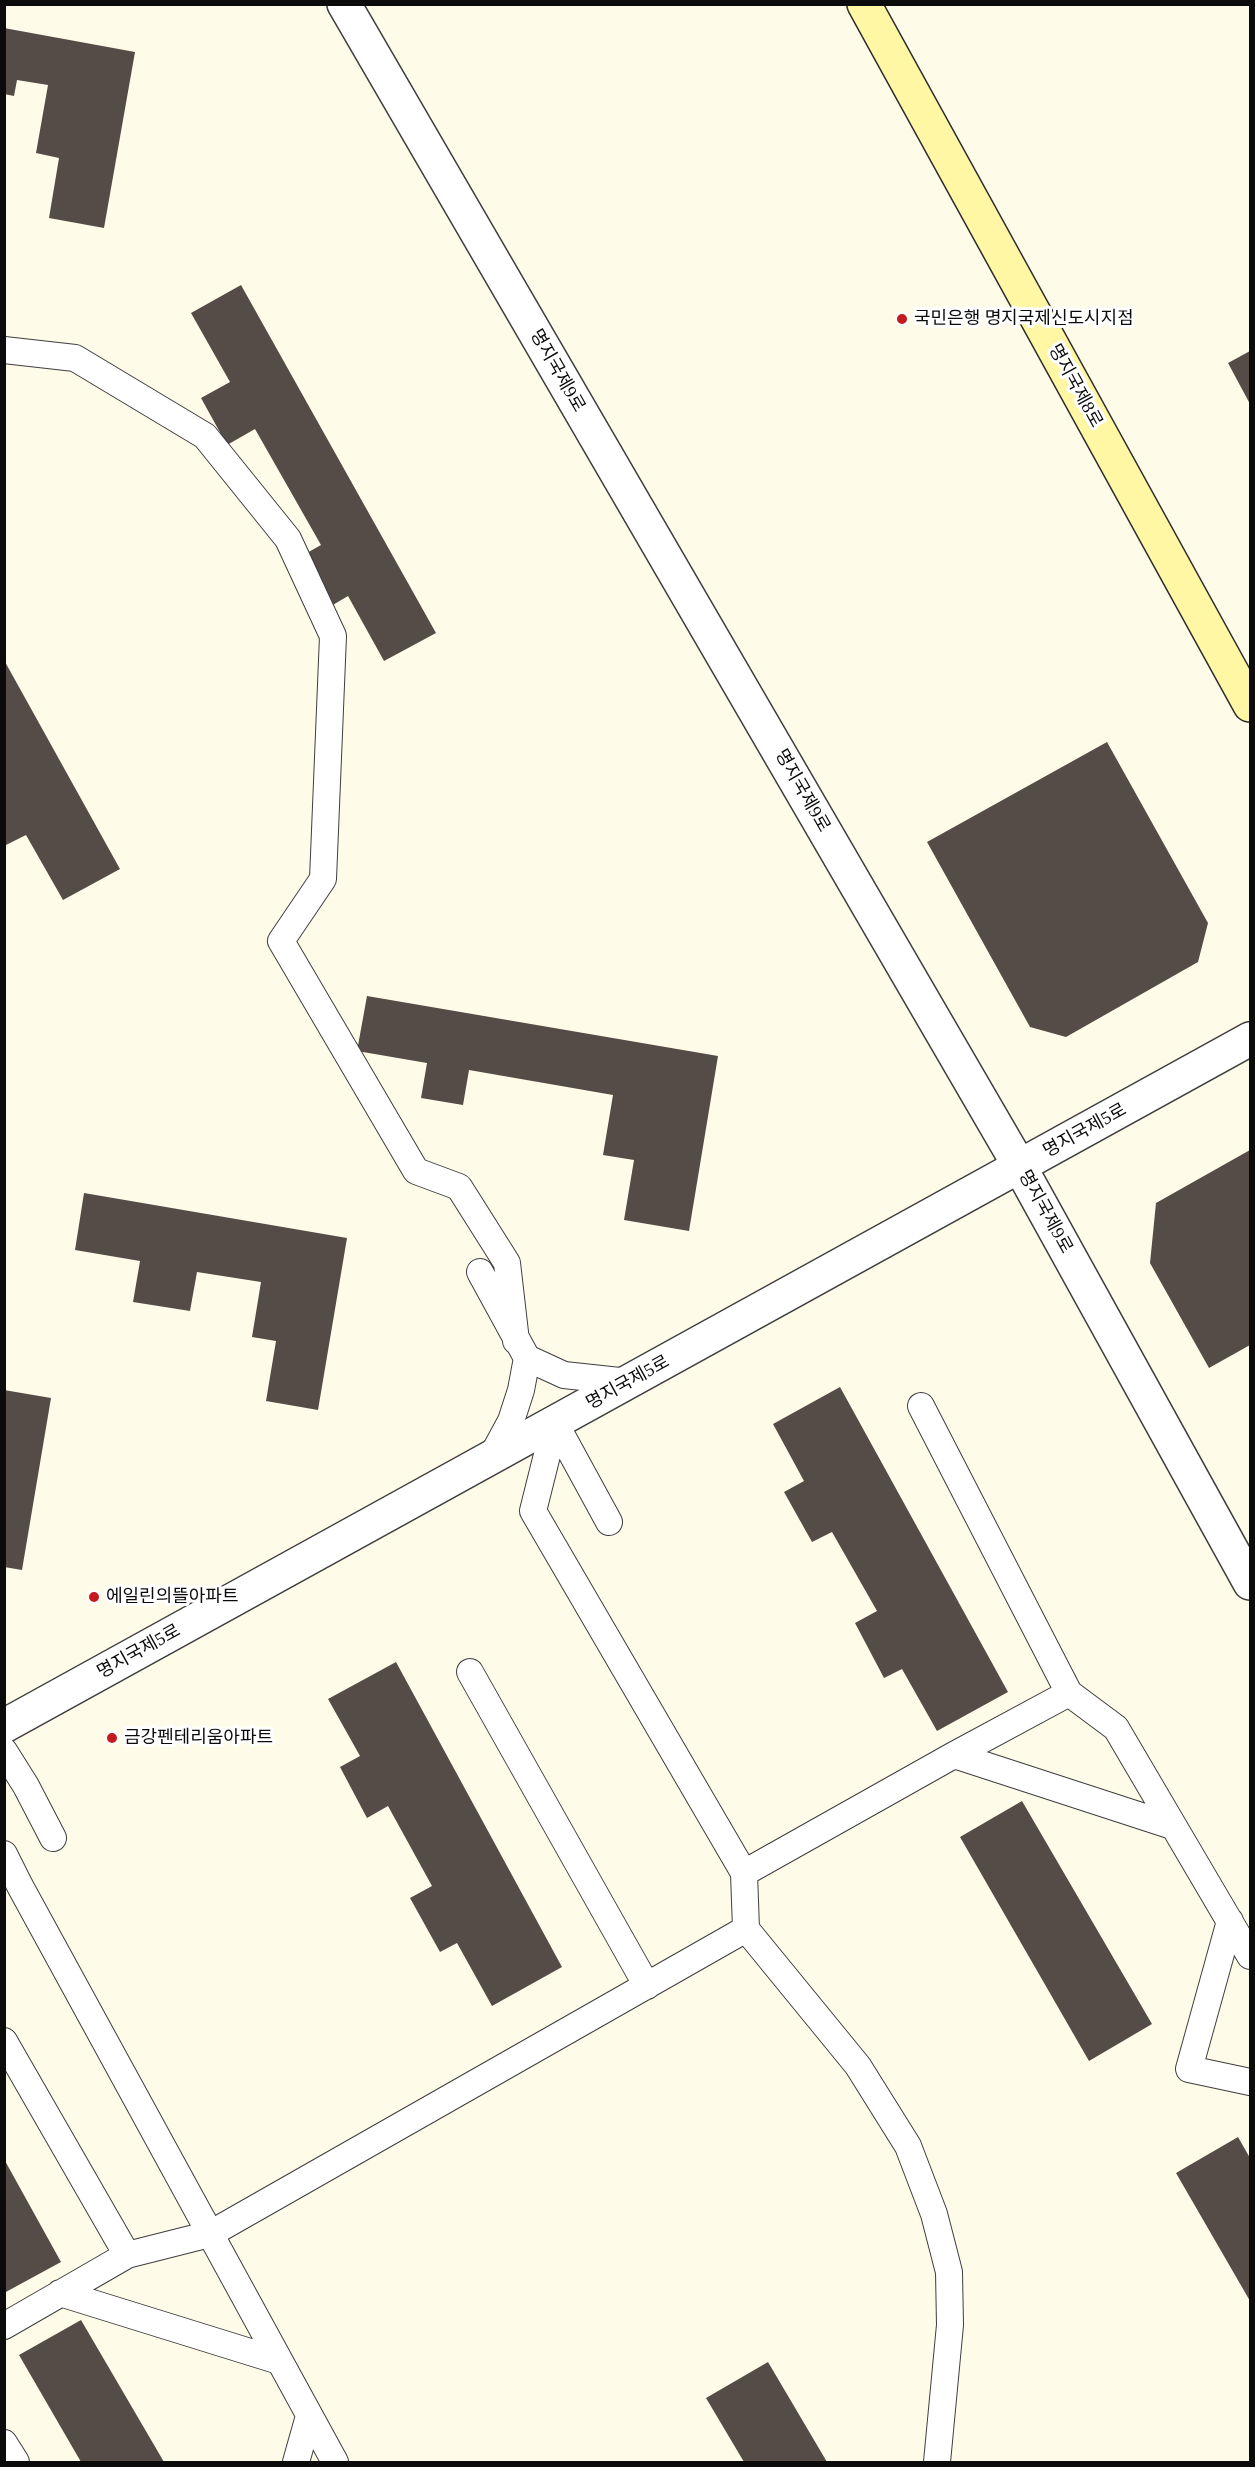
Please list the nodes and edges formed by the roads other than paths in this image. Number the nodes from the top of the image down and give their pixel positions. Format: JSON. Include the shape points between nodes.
{"nodes":[{"id":1,"x":344,"y":4,"type":"edge"},
{"id":2,"x":864,"y":4,"type":"edge"},
{"id":3,"x":4,"y":350,"type":"edge"},
{"id":4,"x":1251,"y":705,"type":"edge"},
{"id":5,"x":1251,"y":1039,"type":"edge"},
{"id":6,"x":1020,"y":1167,"type":"junction"},
{"id":7,"x":480,"y":1272,"type":"dead end"},
{"id":8,"x":522,"y":1350,"type":"junction"},
{"id":9,"x":629,"y":1383,"type":"junction"},
{"id":10,"x":921,"y":1406,"type":"dead end"},
{"id":11,"x":555,"y":1423,"type":"junction"},
{"id":12,"x":490,"y":1458,"type":"junction"},
{"id":13,"x":609,"y":1522,"type":"dead end"},
{"id":14,"x":1251,"y":1583,"type":"edge"},
{"id":15,"x":470,"y":1672,"type":"dead end"},
{"id":16,"x":1069,"y":1693,"type":"junction"},
{"id":17,"x":4,"y":1726,"type":"edge"},
{"id":18,"x":4,"y":1751,"type":"edge"},
{"id":19,"x":954,"y":1755,"type":"junction"},
{"id":20,"x":1172,"y":1826,"type":"junction"},
{"id":21,"x":53,"y":1838,"type":"dead end"},
{"id":22,"x":4,"y":1854,"type":"edge"},
{"id":23,"x":744,"y":1873,"type":"junction"},
{"id":24,"x":1230,"y":1921,"type":"junction"},
{"id":25,"x":746,"y":1929,"type":"junction"},
{"id":26,"x":1251,"y":1956,"type":"edge"},
{"id":27,"x":647,"y":1986,"type":"junction"},
{"id":28,"x":4,"y":2041,"type":"edge"},
{"id":29,"x":1251,"y":2082,"type":"edge"},
{"id":30,"x":210,"y":2234,"type":"junction"},
{"id":31,"x":127,"y":2255,"type":"junction"},
{"id":32,"x":60,"y":2293,"type":"junction"},
{"id":33,"x":4,"y":2326,"type":"edge"},
{"id":34,"x":279,"y":2361,"type":"junction"},
{"id":35,"x":309,"y":2416,"type":"junction"},
{"id":36,"x":4,"y":2443,"type":"edge"},
{"id":37,"x":15,"y":2463,"type":"edge"},
{"id":38,"x":296,"y":2463,"type":"edge"},
{"id":39,"x":335,"y":2463,"type":"edge"},
{"id":40,"x":938,"y":2463,"type":"edge"}],
"edges":[{"from":1,"to":6,"type":"street","name":"명지국제9로"},
{"from":2,"to":4,"type":"main road","name":"명지국제8로"},
{"from":3,"to":8,"type":"lane","via":[[75,358],[205,436],[288,540],[333,636],[323,879],[281,941],[416,1171],[459,1187],[507,1263]]},
{"from":5,"to":6,"type":"street","name":"명지국제5로"},
{"from":6,"to":9,"type":"street","name":"명지국제5로"},
{"from":6,"to":14,"type":"street","name":"명지국제9로"},
{"from":7,"to":8,"type":"lane"},
{"from":8,"to":9,"type":"lane","via":[[564,1375]]},
{"from":8,"to":12,"type":"lane","via":[[521,1390],[511,1421]]},
{"from":9,"to":11,"type":"street","name":"명지국제5로"},
{"from":10,"to":16,"type":"lane"},
{"from":11,"to":12,"type":"street","name":"명지국제5로"},
{"from":11,"to":13,"type":"lane"},
{"from":11,"to":23,"type":"lane","via":[[533,1511]]},
{"from":12,"to":17,"type":"street","name":"명지국제5로"},
{"from":15,"to":27,"type":"lane"},
{"from":16,"to":19,"type":"lane"},
{"from":16,"to":20,"type":"lane","via":[[1116,1728]]},
{"from":18,"to":21,"type":"lane"},
{"from":19,"to":20,"type":"lane"},
{"from":19,"to":23,"type":"lane"},
{"from":20,"to":24,"type":"lane"},
{"from":22,"to":30,"type":"lane"},
{"from":23,"to":25,"type":"lane"},
{"from":24,"to":26,"type":"lane"},
{"from":24,"to":29,"type":"lane","via":[[1189,2069]]},
{"from":25,"to":27,"type":"lane"},
{"from":25,"to":40,"type":"lane","via":[[858,2066],[908,2146],[934,2214],[949,2272],[950,2304]]},
{"from":27,"to":30,"type":"lane"},
{"from":28,"to":31,"type":"lane"},
{"from":30,"to":31,"type":"lane"},
{"from":30,"to":34,"type":"lane"},
{"from":31,"to":32,"type":"lane"},
{"from":32,"to":33,"type":"lane"},
{"from":32,"to":34,"type":"lane"},
{"from":34,"to":35,"type":"lane"},
{"from":35,"to":38,"type":"lane"},
{"from":35,"to":39,"type":"lane"},
{"from":36,"to":37,"type":"lane"}]}
